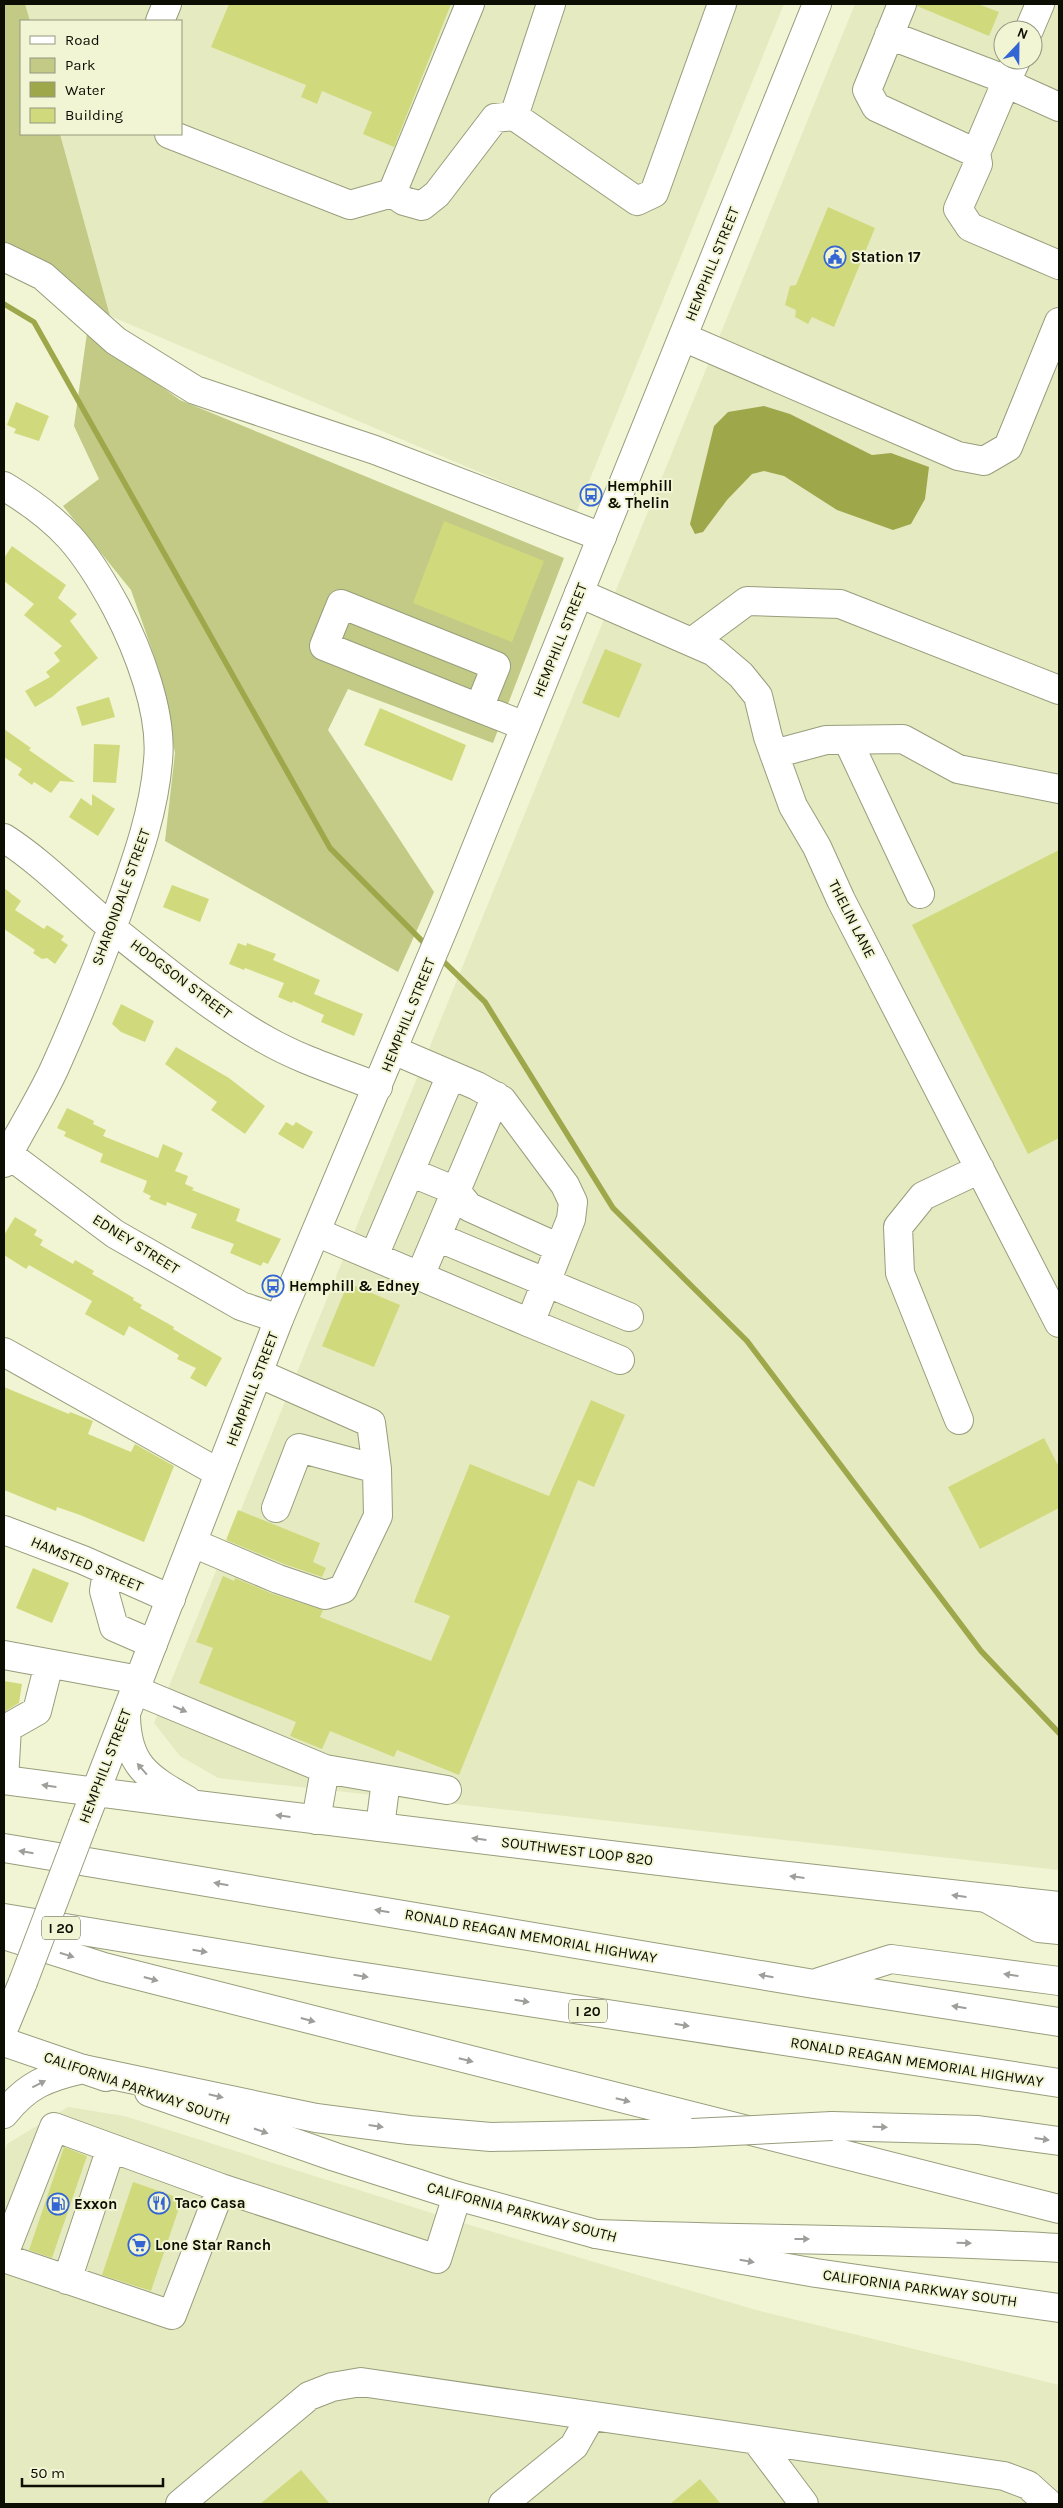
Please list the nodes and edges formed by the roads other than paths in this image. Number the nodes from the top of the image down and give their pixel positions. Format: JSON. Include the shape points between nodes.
{"nodes":[{"id":1,"x":168,"y":4,"type":"edge"},
{"id":2,"x":470,"y":4,"type":"edge"},
{"id":3,"x":551,"y":4,"type":"edge"},
{"id":4,"x":817,"y":4,"type":"edge"},
{"id":5,"x":902,"y":4,"type":"edge"},
{"id":6,"x":1040,"y":4,"type":"edge"},
{"id":7,"x":718,"y":5,"type":"edge"},
{"id":8,"x":160,"y":20,"type":"edge"},
{"id":9,"x":1033,"y":20,"type":"edge"},
{"id":10,"x":889,"y":35,"type":"junction"},
{"id":11,"x":993,"y":65,"type":"edge"},
{"id":12,"x":1011,"y":70,"type":"edge"},
{"id":13,"x":1059,"y":106,"type":"edge"},
{"id":14,"x":514,"y":116,"type":"junction"},
{"id":15,"x":172,"y":135,"type":"edge"},
{"id":16,"x":976,"y":153,"type":"junction"},
{"id":17,"x":392,"y":193,"type":"junction"},
{"id":18,"x":4,"y":258,"type":"edge"},
{"id":19,"x":1059,"y":265,"type":"edge"},
{"id":20,"x":1059,"y":322,"type":"edge"},
{"id":21,"x":683,"y":337,"type":"junction"},
{"id":22,"x":4,"y":486,"type":"edge"},
{"id":23,"x":602,"y":537,"type":"junction"},
{"id":24,"x":579,"y":593,"type":"junction"},
{"id":25,"x":693,"y":641,"type":"junction"},
{"id":26,"x":1059,"y":690,"type":"edge"},
{"id":27,"x":480,"y":708,"type":"junction"},
{"id":28,"x":525,"y":726,"type":"junction"},
{"id":29,"x":848,"y":741,"type":"junction"},
{"id":30,"x":774,"y":754,"type":"junction"},
{"id":31,"x":1059,"y":789,"type":"edge"},
{"id":32,"x":4,"y":838,"type":"edge"},
{"id":33,"x":920,"y":894,"type":"dead end"},
{"id":34,"x":112,"y":927,"type":"junction"},
{"id":35,"x":393,"y":1050,"type":"junction"},
{"id":36,"x":451,"y":1075,"type":"junction"},
{"id":37,"x":378,"y":1087,"type":"junction"},
{"id":38,"x":496,"y":1096,"type":"junction"},
{"id":39,"x":5,"y":1156,"type":"edge"},
{"id":40,"x":980,"y":1169,"type":"junction"},
{"id":41,"x":410,"y":1172,"type":"junction"},
{"id":42,"x":456,"y":1190,"type":"junction"},
{"id":43,"x":316,"y":1232,"type":"junction"},
{"id":44,"x":437,"y":1237,"type":"junction"},
{"id":45,"x":560,"y":1248,"type":"junction"},
{"id":46,"x":374,"y":1256,"type":"junction"},
{"id":47,"x":1031,"y":1268,"type":"junction"},
{"id":48,"x":420,"y":1276,"type":"junction"},
{"id":49,"x":546,"y":1281,"type":"junction"},
{"id":50,"x":1059,"y":1289,"type":"edge"},
{"id":51,"x":629,"y":1317,"type":"dead end"},
{"id":52,"x":279,"y":1319,"type":"junction"},
{"id":53,"x":530,"y":1323,"type":"junction"},
{"id":54,"x":1059,"y":1323,"type":"edge"},
{"id":55,"x":4,"y":1352,"type":"edge"},
{"id":56,"x":620,"y":1360,"type":"dead end"},
{"id":57,"x":258,"y":1374,"type":"junction"},
{"id":58,"x":960,"y":1420,"type":"dead end"},
{"id":59,"x":377,"y":1469,"type":"junction"},
{"id":60,"x":219,"y":1473,"type":"junction"},
{"id":61,"x":276,"y":1508,"type":"dead end"},
{"id":62,"x":4,"y":1530,"type":"edge"},
{"id":63,"x":192,"y":1543,"type":"junction"},
{"id":64,"x":107,"y":1571,"type":"junction"},
{"id":65,"x":170,"y":1599,"type":"junction"},
{"id":66,"x":153,"y":1644,"type":"junction"},
{"id":67,"x":4,"y":1655,"type":"edge"},
{"id":68,"x":49,"y":1664,"type":"junction"},
{"id":69,"x":133,"y":1694,"type":"junction"},
{"id":70,"x":325,"y":1769,"type":"junction"},
{"id":71,"x":4,"y":1780,"type":"edge"},
{"id":72,"x":386,"y":1780,"type":"junction"},
{"id":73,"x":447,"y":1790,"type":"dead end"},
{"id":74,"x":95,"y":1792,"type":"junction"},
{"id":75,"x":197,"y":1806,"type":"junction"},
{"id":76,"x":316,"y":1820,"type":"junction"},
{"id":77,"x":380,"y":1827,"type":"junction"},
{"id":78,"x":4,"y":1848,"type":"edge"},
{"id":79,"x":988,"y":1900,"type":"junction"},
{"id":80,"x":1059,"y":1906,"type":"edge"},
{"id":81,"x":4,"y":1918,"type":"edge"},
{"id":82,"x":1059,"y":1930,"type":"edge"},
{"id":83,"x":4,"y":1935,"type":"edge"},
{"id":84,"x":1059,"y":1981,"type":"edge"},
{"id":85,"x":814,"y":1984,"type":"junction"},
{"id":86,"x":1059,"y":2022,"type":"edge"},
{"id":87,"x":4,"y":2028,"type":"edge"},
{"id":88,"x":4,"y":2042,"type":"edge"},
{"id":89,"x":83,"y":2069,"type":"junction"},
{"id":90,"x":1059,"y":2083,"type":"edge"},
{"id":91,"x":4,"y":2114,"type":"edge"},
{"id":92,"x":1059,"y":2141,"type":"edge"},
{"id":93,"x":111,"y":2148,"type":"junction"},
{"id":94,"x":221,"y":2188,"type":"junction"},
{"id":95,"x":457,"y":2196,"type":"junction"},
{"id":96,"x":1059,"y":2209,"type":"edge"},
{"id":97,"x":596,"y":2234,"type":"junction"},
{"id":98,"x":1059,"y":2248,"type":"edge"},
{"id":99,"x":4,"y":2256,"type":"edge"},
{"id":100,"x":66,"y":2280,"type":"junction"},
{"id":101,"x":1059,"y":2308,"type":"edge"},
{"id":102,"x":591,"y":2416,"type":"junction"},
{"id":103,"x":756,"y":2440,"type":"junction"},
{"id":104,"x":180,"y":2504,"type":"edge"},
{"id":105,"x":503,"y":2504,"type":"edge"},
{"id":106,"x":804,"y":2504,"type":"edge"},
{"id":107,"x":1049,"y":2504,"type":"edge"}],
"edges":[{"from":1,"to":8,"type":"main road"},
{"from":2,"to":17,"type":"main road"},
{"from":3,"to":14,"type":"main road"},
{"from":4,"to":21,"type":"main road","name":"HEMPHILL STREET"},
{"from":5,"to":10,"type":"main road"},
{"from":6,"to":9,"type":"main road"},
{"from":7,"to":14,"type":"main road","via":[[654,193],[637,201]]},
{"from":10,"to":11,"type":"main road"},
{"from":10,"to":16,"type":"main road","via":[[867,90],[876,108]]},
{"from":12,"to":13,"type":"main road","via":[[1019,89]]},
{"from":12,"to":16,"type":"main road"},
{"from":14,"to":17,"type":"main road","via":[[495,118],[437,194],[422,206],[404,201]]},
{"from":15,"to":17,"type":"main road","via":[[350,205]]},
{"from":16,"to":19,"type":"main road","via":[[978,164],[958,209],[970,227]]},
{"from":18,"to":23,"type":"main road","via":[[43,276],[116,341],[194,390],[375,450]]},
{"from":20,"to":21,"type":"main road","via":[[1008,447],[984,461],[958,456]]},
{"from":21,"to":23,"type":"main road","name":"HEMPHILL STREET"},
{"from":22,"to":34,"type":"main road","name":"SHARONDALE STREET","via":[[55,521],[80,547],[130,633],[152,696],[159,759],[149,818]]},
{"from":23,"to":24,"type":"main road","name":"HEMPHILL STREET"},
{"from":24,"to":25,"type":"main road","name":"THELIN LANE"},
{"from":24,"to":28,"type":"main road","name":"HEMPHILL STREET"},
{"from":25,"to":26,"type":"main road","via":[[747,601],[840,604]]},
{"from":25,"to":30,"type":"main road","name":"THELIN LANE","via":[[714,652],[742,675],[758,696]]},
{"from":27,"to":27,"type":"main road","via":[[496,666],[341,604],[324,646]]},
{"from":27,"to":28,"type":"main road"},
{"from":28,"to":35,"type":"main road","name":"HEMPHILL STREET"},
{"from":29,"to":30,"type":"main road","via":[[826,740]]},
{"from":29,"to":31,"type":"main road","via":[[903,739],[958,769]]},
{"from":29,"to":33,"type":"main road"},
{"from":30,"to":40,"type":"main road","name":"THELIN LANE","via":[[793,806],[817,847],[841,900]]},
{"from":32,"to":34,"type":"main road","name":"HODGSON STREET"},
{"from":34,"to":37,"type":"main road","name":"HODGSON STREET","via":[[265,1040],[304,1059]]},
{"from":34,"to":39,"type":"main road","name":"SHARONDALE STREET","via":[[56,1066]]},
{"from":35,"to":36,"type":"main road"},
{"from":35,"to":37,"type":"main road","name":"HEMPHILL STREET"},
{"from":36,"to":38,"type":"main road"},
{"from":36,"to":41,"type":"main road"},
{"from":37,"to":43,"type":"main road","name":"HEMPHILL STREET"},
{"from":38,"to":42,"type":"main road"},
{"from":38,"to":45,"type":"main road","via":[[559,1177],[573,1202],[571,1219]]},
{"from":39,"to":52,"type":"main road","name":"EDNEY STREET","via":[[115,1234],[241,1306]]},
{"from":40,"to":47,"type":"main road","name":"THELIN LANE"},
{"from":40,"to":58,"type":"main road","via":[[923,1196],[898,1227],[900,1273]]},
{"from":41,"to":42,"type":"main road"},
{"from":41,"to":46,"type":"main road"},
{"from":42,"to":44,"type":"main road"},
{"from":42,"to":45,"type":"main road","via":[[469,1207]]},
{"from":43,"to":46,"type":"main road"},
{"from":43,"to":52,"type":"main road","name":"HEMPHILL STREET"},
{"from":44,"to":48,"type":"main road"},
{"from":44,"to":49,"type":"main road"},
{"from":45,"to":49,"type":"main road"},
{"from":46,"to":48,"type":"main road"},
{"from":47,"to":50,"type":"main road"},
{"from":47,"to":54,"type":"main road","name":"THELIN LANE"},
{"from":48,"to":53,"type":"main road"},
{"from":49,"to":51,"type":"main road"},
{"from":49,"to":53,"type":"main road"},
{"from":52,"to":57,"type":"main road","name":"HEMPHILL STREET"},
{"from":53,"to":56,"type":"main road"},
{"from":55,"to":60,"type":"main road"},
{"from":57,"to":59,"type":"main road","via":[[371,1423]]},
{"from":57,"to":60,"type":"main road","name":"HEMPHILL STREET"},
{"from":59,"to":61,"type":"main road","via":[[299,1448]]},
{"from":59,"to":63,"type":"main road","via":[[378,1516],[343,1589],[325,1595]]},
{"from":60,"to":63,"type":"main road","name":"HEMPHILL STREET"},
{"from":62,"to":64,"type":"main road","name":"HAMSTED STREET"},
{"from":63,"to":65,"type":"main road","name":"HEMPHILL STREET"},
{"from":64,"to":65,"type":"main road","name":"HAMSTED STREET"},
{"from":64,"to":66,"type":"main road","via":[[104,1591],[114,1627]]},
{"from":65,"to":66,"type":"main road","name":"HEMPHILL STREET"},
{"from":66,"to":69,"type":"main road","name":"HEMPHILL STREET"},
{"from":67,"to":68,"type":"main road"},
{"from":68,"to":69,"type":"main road"},
{"from":68,"to":71,"type":"main road","via":[[37,1711],[7,1728]]},
{"from":69,"to":70,"type":"main road","one_way":true},
{"from":69,"to":74,"type":"main road","name":"HEMPHILL STREET"},
{"from":75,"to":69,"type":"main road","one_way":true,"via":[[141,1769],[126,1735]]},
{"from":70,"to":72,"type":"main road"},
{"from":70,"to":76,"type":"main road"},
{"from":74,"to":71,"type":"main road","name":"SOUTHWEST LOOP 820","one_way":true},
{"from":72,"to":73,"type":"main road"},
{"from":72,"to":77,"type":"main road"},
{"from":74,"to":75,"type":"main road","name":"SOUTHWEST LOOP 820"},
{"from":74,"to":87,"type":"main road","name":"HEMPHILL STREET","bridge":true},
{"from":76,"to":75,"type":"main road","name":"SOUTHWEST LOOP 820","one_way":true},
{"from":76,"to":77,"type":"main road","name":"SOUTHWEST LOOP 820"},
{"from":79,"to":77,"type":"main road","name":"SOUTHWEST LOOP 820","one_way":true},
{"from":85,"to":78,"type":"main road","name":"RONALD REAGAN MEMORIAL HIGHWAY","one_way":true},
{"from":79,"to":80,"type":"main road","name":"SOUTHWEST LOOP 820"},
{"from":79,"to":82,"type":"main road","via":[[1039,1928]]},
{"from":81,"to":90,"type":"main road","name":"RONALD REAGAN MEMORIAL HIGHWAY","number":"I 20","one_way":true,"via":[[332,1972]]},
{"from":83,"to":96,"type":"main road","one_way":true,"via":[[123,1972]]},
{"from":84,"to":85,"type":"main road","one_way":true,"via":[[891,1959]]},
{"from":86,"to":85,"type":"main road","name":"RONALD REAGAN MEMORIAL HIGHWAY","one_way":true},
{"from":88,"to":89,"type":"main road","name":"CALIFORNIA PARKWAY SOUTH"},
{"from":91,"to":89,"type":"main road","one_way":true,"via":[[24,2091],[59,2074]]},
{"from":89,"to":92,"type":"main road","one_way":true,"bridge":true,"via":[[316,2118],[491,2137],[832,2126],[978,2130]]},
{"from":89,"to":95,"type":"main road","name":"CALIFORNIA PARKWAY SOUTH","one_way":true},
{"from":93,"to":94,"type":"main road"},
{"from":93,"to":99,"type":"main road","via":[[54,2127]]},
{"from":93,"to":100,"type":"main road"},
{"from":94,"to":95,"type":"main road","via":[[437,2259]]},
{"from":94,"to":100,"type":"main road","via":[[172,2315]]},
{"from":95,"to":97,"type":"main road","name":"CALIFORNIA PARKWAY SOUTH"},
{"from":97,"to":98,"type":"main road","one_way":true},
{"from":97,"to":101,"type":"main road","name":"CALIFORNIA PARKWAY SOUTH","one_way":true,"via":[[816,2273]]},
{"from":99,"to":100,"type":"main road"},
{"from":102,"to":103,"type":"main road"},
{"from":102,"to":104,"type":"main road","via":[[361,2382],[332,2387],[309,2396]]},
{"from":102,"to":105,"type":"main road","via":[[574,2446]]},
{"from":103,"to":106,"type":"main road"},
{"from":103,"to":107,"type":"main road","via":[[1004,2476],[1028,2485]]}]}
